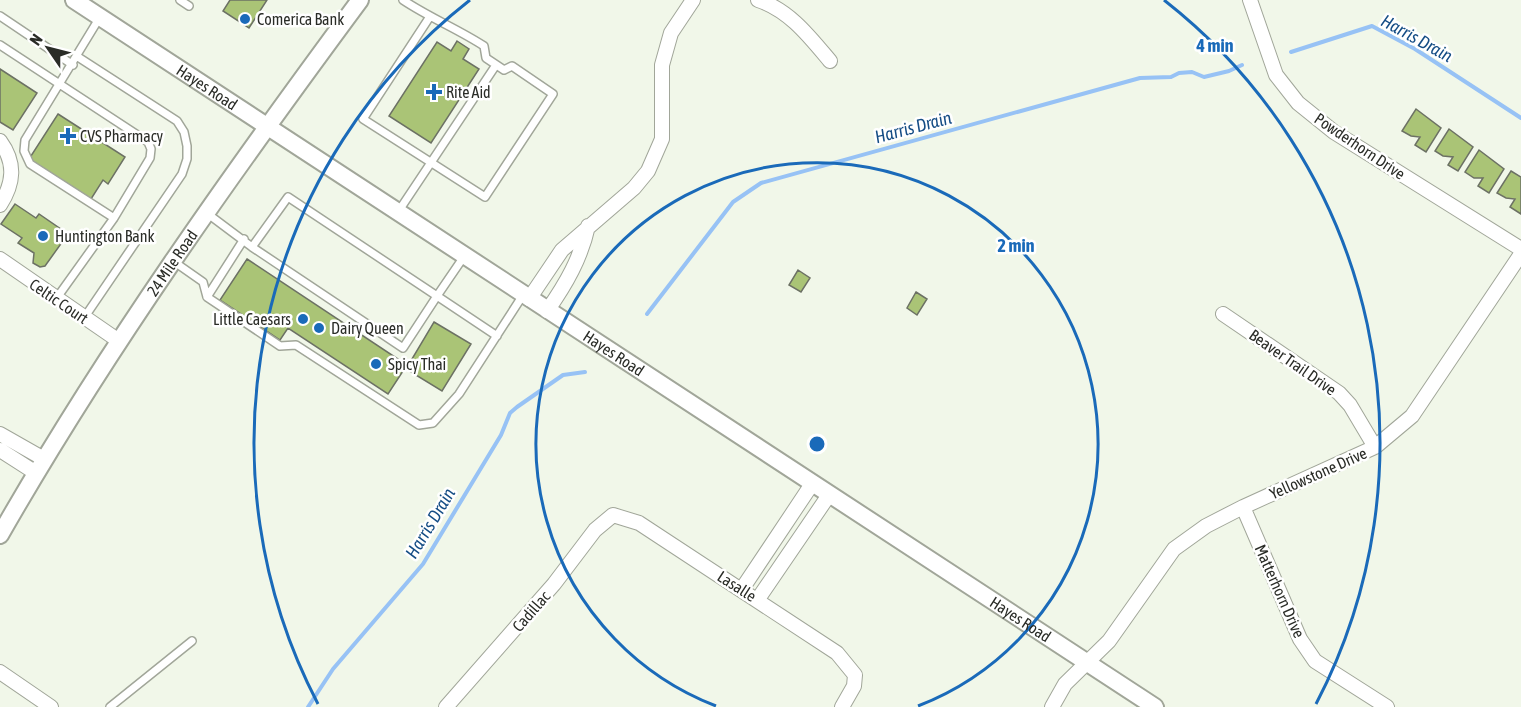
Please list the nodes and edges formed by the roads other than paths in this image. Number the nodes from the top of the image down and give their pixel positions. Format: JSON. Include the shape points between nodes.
{"nodes":[{"id":1,"x":74,"y":0,"type":"edge"},
{"id":2,"x":180,"y":0,"type":"edge"},
{"id":3,"x":360,"y":0,"type":"edge"},
{"id":4,"x":403,"y":0,"type":"edge"},
{"id":5,"x":693,"y":0,"type":"edge"},
{"id":6,"x":758,"y":0,"type":"edge"},
{"id":7,"x":1250,"y":0,"type":"edge"},
{"id":8,"x":189,"y":6,"type":"dead end"},
{"id":9,"x":0,"y":16,"type":"edge"},
{"id":10,"x":100,"y":17,"type":"junction"},
{"id":11,"x":429,"y":18,"type":"junction"},
{"id":12,"x":0,"y":45,"type":"edge"},
{"id":13,"x":78,"y":57,"type":"junction"},
{"id":14,"x":830,"y":61,"type":"dead end"},
{"id":15,"x":73,"y":65,"type":"junction"},
{"id":16,"x":496,"y":65,"type":"junction"},
{"id":17,"x":61,"y":85,"type":"junction"},
{"id":18,"x":267,"y":125,"type":"junction"},
{"id":19,"x":0,"y":141,"type":"edge"},
{"id":20,"x":430,"y":163,"type":"junction"},
{"id":21,"x":0,"y":205,"type":"edge"},
{"id":22,"x":398,"y":212,"type":"junction"},
{"id":23,"x":206,"y":213,"type":"junction"},
{"id":24,"x":114,"y":218,"type":"junction"},
{"id":25,"x":588,"y":226,"type":"junction"},
{"id":26,"x":244,"y":239,"type":"junction"},
{"id":27,"x":252,"y":247,"type":"junction"},
{"id":28,"x":1521,"y":249,"type":"edge"},
{"id":29,"x":1521,"y":254,"type":"edge"},
{"id":30,"x":465,"y":255,"type":"junction"},
{"id":31,"x":0,"y":259,"type":"edge"},
{"id":32,"x":173,"y":261,"type":"junction"},
{"id":33,"x":437,"y":296,"type":"junction"},
{"id":34,"x":207,"y":297,"type":"junction"},
{"id":35,"x":526,"y":297,"type":"junction"},
{"id":36,"x":56,"y":299,"type":"junction"},
{"id":37,"x":547,"y":311,"type":"junction"},
{"id":38,"x":1223,"y":314,"type":"dead end"},
{"id":39,"x":84,"y":318,"type":"junction"},
{"id":40,"x":497,"y":336,"type":"junction"},
{"id":41,"x":119,"y":341,"type":"junction"},
{"id":42,"x":0,"y":434,"type":"edge"},
{"id":43,"x":1375,"y":447,"type":"junction"},
{"id":44,"x":0,"y":450,"type":"edge"},
{"id":45,"x":40,"y":466,"type":"junction"},
{"id":46,"x":812,"y":484,"type":"junction"},
{"id":47,"x":829,"y":495,"type":"junction"},
{"id":48,"x":1244,"y":507,"type":"junction"},
{"id":49,"x":613,"y":515,"type":"joint"},
{"id":50,"x":0,"y":535,"type":"edge"},
{"id":51,"x":742,"y":589,"type":"junction"},
{"id":52,"x":758,"y":599,"type":"junction"},
{"id":53,"x":192,"y":641,"type":"dead end"},
{"id":54,"x":1088,"y":662,"type":"junction"},
{"id":55,"x":0,"y":672,"type":"edge"},
{"id":56,"x":51,"y":707,"type":"edge"},
{"id":57,"x":110,"y":707,"type":"edge"},
{"id":58,"x":446,"y":707,"type":"edge"},
{"id":59,"x":842,"y":707,"type":"edge"},
{"id":60,"x":1052,"y":707,"type":"edge"},
{"id":61,"x":1155,"y":707,"type":"edge"},
{"id":62,"x":1387,"y":707,"type":"edge"}],
"edges":[{"from":1,"to":10,"type":"street","name":"Hayes Road"},
{"from":2,"to":8,"type":"lane"},
{"from":3,"to":18,"type":"street","name":"24 Mile Road"},
{"from":4,"to":11,"type":"lane"},
{"from":5,"to":25,"type":"street","via":[[671,33],[662,65],[662,139],[648,171],[634,188]]},
{"from":6,"to":14,"type":"street","via":[[802,27]]},
{"from":7,"to":28,"type":"street","name":"Powderhorn Drive","via":[[1276,75],[1298,103],[1334,132]]},
{"from":9,"to":15,"type":"lane"},
{"from":10,"to":13,"type":"lane"},
{"from":10,"to":18,"type":"street","name":"Hayes Road"},
{"from":11,"to":16,"type":"lane","via":[[484,46],[486,58]]},
{"from":11,"to":20,"type":"lane","via":[[363,119]]},
{"from":12,"to":17,"type":"lane"},
{"from":13,"to":15,"type":"lane"},
{"from":13,"to":39,"type":"lane","via":[[171,116],[184,132],[188,152],[182,174]]},
{"from":15,"to":17,"type":"lane"},
{"from":16,"to":20,"type":"lane"},
{"from":16,"to":20,"type":"lane","via":[[504,70],[512,66],[553,94],[485,197]]},
{"from":17,"to":24,"type":"lane","via":[[144,138],[150,146],[150,158]]},
{"from":17,"to":24,"type":"lane","via":[[25,140],[24,151],[30,164],[42,173]]},
{"from":18,"to":22,"type":"street","name":"Hayes Road"},
{"from":18,"to":23,"type":"street","name":"24 Mile Road"},
{"from":19,"to":21,"type":"street","via":[[11,163],[13,178]]},
{"from":20,"to":22,"type":"lane"},
{"from":22,"to":30,"type":"street","name":"Hayes Road"},
{"from":23,"to":26,"type":"lane"},
{"from":23,"to":32,"type":"street","name":"24 Mile Road"},
{"from":24,"to":36,"type":"lane"},
{"from":25,"to":35,"type":"street","via":[[562,250]]},
{"from":25,"to":37,"type":"street","via":[[583,251]]},
{"from":26,"to":27,"type":"lane"},
{"from":26,"to":34,"type":"lane"},
{"from":27,"to":33,"type":"lane","via":[[288,197]]},
{"from":27,"to":33,"type":"lane","via":[[403,348]]},
{"from":29,"to":43,"type":"street","name":"Yellowstone Drive","via":[[1412,416]]},
{"from":30,"to":33,"type":"lane"},
{"from":30,"to":35,"type":"street","name":"Hayes Road"},
{"from":31,"to":36,"type":"street","name":"Celtic Court"},
{"from":32,"to":34,"type":"lane","via":[[203,282]]},
{"from":32,"to":41,"type":"street","name":"24 Mile Road"},
{"from":33,"to":40,"type":"lane"},
{"from":34,"to":40,"type":"lane","via":[[280,346],[296,345],[419,425],[433,423],[453,401]]},
{"from":35,"to":37,"type":"street","name":"Hayes Road"},
{"from":35,"to":40,"type":"lane"},
{"from":36,"to":39,"type":"street","name":"Celtic Court"},
{"from":37,"to":46,"type":"street","name":"Hayes Road"},
{"from":38,"to":43,"type":"street","name":"Beaver Trail Drive","via":[[1339,393]]},
{"from":39,"to":41,"type":"street","name":"Celtic Court"},
{"from":41,"to":45,"type":"street","name":"24 Mile Road"},
{"from":42,"to":45,"type":"street"},
{"from":43,"to":48,"type":"street","name":"Yellowstone Drive"},
{"from":44,"to":45,"type":"street"},
{"from":45,"to":50,"type":"street","name":"24 Mile Road"},
{"from":46,"to":47,"type":"street","name":"Hayes Road"},
{"from":46,"to":51,"type":"street"},
{"from":47,"to":52,"type":"street"},
{"from":47,"to":54,"type":"street","name":"Hayes Road"},
{"from":48,"to":54,"type":"street","name":"Yellowstone Drive","via":[[1206,526],[1174,549],[1109,641]]},
{"from":48,"to":62,"type":"street","name":"Matterhorn Drive","via":[[1300,639],[1315,661]]},
{"from":49,"to":51,"type":"street","name":"Lasalle","via":[[639,523]]},
{"from":49,"to":58,"type":"street","name":"Cadillac","via":[[595,530],[554,584]]},
{"from":51,"to":52,"type":"street","name":"Lasalle"},
{"from":52,"to":59,"type":"street","name":"Lasalle","via":[[837,653],[853,670],[854,686]]},
{"from":53,"to":57,"type":"lane"},
{"from":54,"to":60,"type":"street","name":"Yellowstone Drive","via":[[1065,684]]},
{"from":54,"to":61,"type":"street","name":"Hayes Road"},
{"from":55,"to":56,"type":"street"}]}
